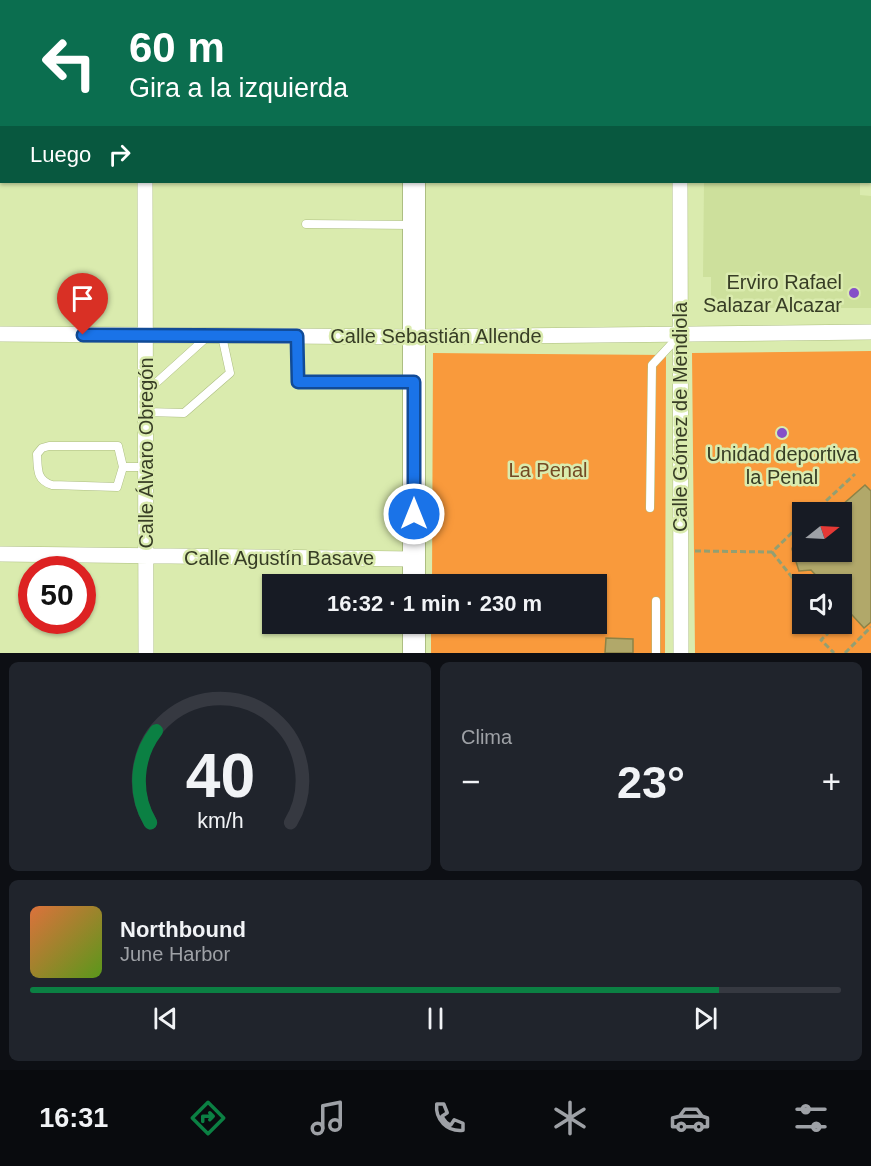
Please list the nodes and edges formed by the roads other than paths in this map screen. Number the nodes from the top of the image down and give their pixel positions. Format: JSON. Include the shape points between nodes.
{"nodes":[{"id":1,"x":145,"y":183,"type":"edge"},
{"id":2,"x":414,"y":183,"type":"edge"},
{"id":3,"x":680,"y":183,"type":"edge"},
{"id":4,"x":306,"y":225,"type":"dead end"},
{"id":5,"x":414,"y":225,"type":"junction"},
{"id":6,"x":871,"y":332,"type":"edge"},
{"id":7,"x":0,"y":334,"type":"edge"},
{"id":8,"x":680,"y":334,"type":"junction"},
{"id":9,"x":146,"y":335,"type":"junction"},
{"id":10,"x":215,"y":336,"type":"junction"},
{"id":11,"x":297,"y":336,"type":"junction"},
{"id":12,"x":414,"y":337,"type":"junction"},
{"id":13,"x":414,"y":382,"type":"junction"},
{"id":14,"x":146,"y":392,"type":"junction"},
{"id":15,"x":146,"y":412,"type":"junction"},
{"id":16,"x":123,"y":467,"type":"junction"},
{"id":17,"x":146,"y":468,"type":"junction"},
{"id":18,"x":650,"y":508,"type":"dead end"},
{"id":19,"x":0,"y":554,"type":"edge"},
{"id":20,"x":146,"y":556,"type":"junction"},
{"id":21,"x":414,"y":559,"type":"junction"},
{"id":22,"x":414,"y":574,"type":"edge"},
{"id":23,"x":657,"y":601,"type":"dead end"},
{"id":24,"x":414,"y":634,"type":"edge"},
{"id":25,"x":146,"y":653,"type":"edge"},
{"id":26,"x":414,"y":653,"type":"edge"},
{"id":27,"x":656,"y":653,"type":"edge"},
{"id":28,"x":681,"y":653,"type":"edge"}],
"edges":[{"from":1,"to":9,"type":"street","name":"Calle Álvaro Obregón"},
{"from":2,"to":5,"type":"main road"},
{"from":3,"to":8,"type":"street","name":"Calle Gómez de Mendiola"},
{"from":4,"to":5,"type":"lane"},
{"from":5,"to":12,"type":"main road"},
{"from":6,"to":8,"type":"street","name":"Calle Sebastián Allende"},
{"from":7,"to":9,"type":"street","name":"Calle Sebastián Allende"},
{"from":8,"to":12,"type":"street","name":"Calle Sebastián Allende"},
{"from":8,"to":18,"type":"lane","via":[[652,365]]},
{"from":8,"to":28,"type":"street","name":"Calle Gómez de Mendiola"},
{"from":9,"to":10,"type":"street","name":"Calle Sebastián Allende"},
{"from":9,"to":14,"type":"street","name":"Calle Álvaro Obregón"},
{"from":10,"to":11,"type":"street","name":"Calle Sebastián Allende"},
{"from":10,"to":14,"type":"lane"},
{"from":10,"to":15,"type":"lane","via":[[230,372],[184,414]]},
{"from":11,"to":12,"type":"street","name":"Calle Sebastián Allende"},
{"from":11,"to":13,"type":"lane","via":[[298,382]]},
{"from":12,"to":13,"type":"main road"},
{"from":13,"to":21,"type":"main road"},
{"from":14,"to":15,"type":"street","name":"Calle Álvaro Obregón"},
{"from":15,"to":17,"type":"street","name":"Calle Álvaro Obregón"},
{"from":16,"to":16,"type":"lane","via":[[118,446],[49,446],[37,454],[38,474],[43,482],[52,485],[117,487]]},
{"from":16,"to":17,"type":"lane"},
{"from":17,"to":20,"type":"street","name":"Calle Álvaro Obregón"},
{"from":19,"to":20,"type":"street","name":"Calle Agustín Basave"},
{"from":20,"to":21,"type":"street","name":"Calle Agustín Basave"},
{"from":20,"to":25,"type":"street","name":"Calle Álvaro Obregón"},
{"from":21,"to":22,"type":"main road"},
{"from":23,"to":27,"type":"lane"},
{"from":24,"to":26,"type":"main road"}]}
